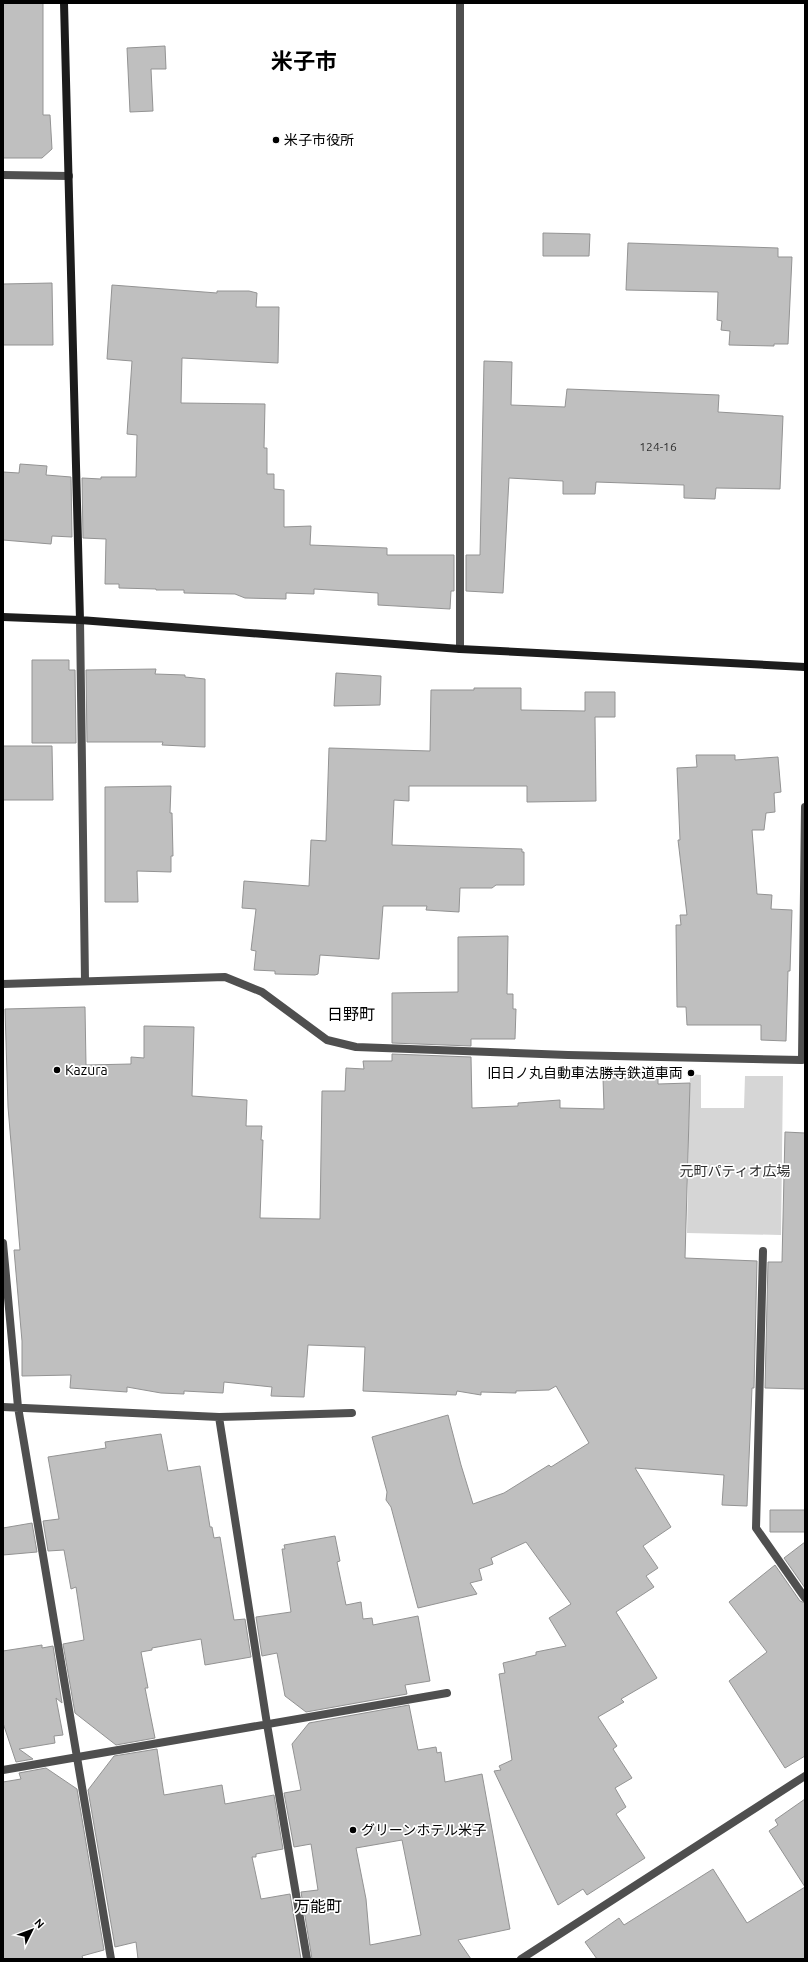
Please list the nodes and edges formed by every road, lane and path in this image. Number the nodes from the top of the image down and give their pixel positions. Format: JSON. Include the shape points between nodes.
{"nodes":[{"id":1,"x":64,"y":3,"type":"edge"},
{"id":2,"x":460,"y":3,"type":"edge"},
{"id":3,"x":3,"y":175,"type":"edge"},
{"id":4,"x":68,"y":176,"type":"junction"},
{"id":5,"x":3,"y":617,"type":"edge"},
{"id":6,"x":80,"y":620,"type":"junction"},
{"id":7,"x":460,"y":649,"type":"junction"},
{"id":8,"x":805,"y":667,"type":"edge"},
{"id":9,"x":805,"y":806,"type":"edge"},
{"id":10,"x":85,"y":980,"type":"junction"},
{"id":11,"x":3,"y":984,"type":"edge"},
{"id":12,"x":3,"y":1243,"type":"edge"},
{"id":13,"x":763,"y":1251,"type":"dead end"},
{"id":14,"x":3,"y":1407,"type":"edge"},
{"id":15,"x":18,"y":1407,"type":"junction"},
{"id":16,"x":352,"y":1413,"type":"dead end"},
{"id":17,"x":220,"y":1417,"type":"junction"},
{"id":18,"x":805,"y":1598,"type":"edge"},
{"id":19,"x":447,"y":1693,"type":"dead end"},
{"id":20,"x":267,"y":1724,"type":"junction"},
{"id":21,"x":77,"y":1758,"type":"junction"},
{"id":22,"x":3,"y":1770,"type":"edge"},
{"id":23,"x":805,"y":1776,"type":"edge"},
{"id":24,"x":111,"y":1959,"type":"edge"},
{"id":25,"x":307,"y":1959,"type":"edge"},
{"id":26,"x":522,"y":1959,"type":"edge"}],
"edges":[{"from":1,"to":4,"type":"street"},
{"from":2,"to":7,"type":"street"},
{"from":3,"to":4,"type":"street"},
{"from":4,"to":6,"type":"street"},
{"from":5,"to":6,"type":"street"},
{"from":6,"to":7,"type":"street"},
{"from":6,"to":10,"type":"street"},
{"from":7,"to":8,"type":"street"},
{"from":9,"to":10,"type":"street","via":[[802,1060],[356,1047],[327,1040],[262,992],[226,977]]},
{"from":10,"to":11,"type":"street"},
{"from":12,"to":15,"type":"street"},
{"from":13,"to":18,"type":"street","via":[[756,1528]]},
{"from":14,"to":15,"type":"street"},
{"from":15,"to":17,"type":"street"},
{"from":15,"to":21,"type":"street"},
{"from":16,"to":17,"type":"street"},
{"from":17,"to":20,"type":"street"},
{"from":19,"to":20,"type":"street"},
{"from":20,"to":21,"type":"street"},
{"from":20,"to":25,"type":"street"},
{"from":21,"to":22,"type":"street"},
{"from":21,"to":24,"type":"street"},
{"from":23,"to":26,"type":"street"}]}
